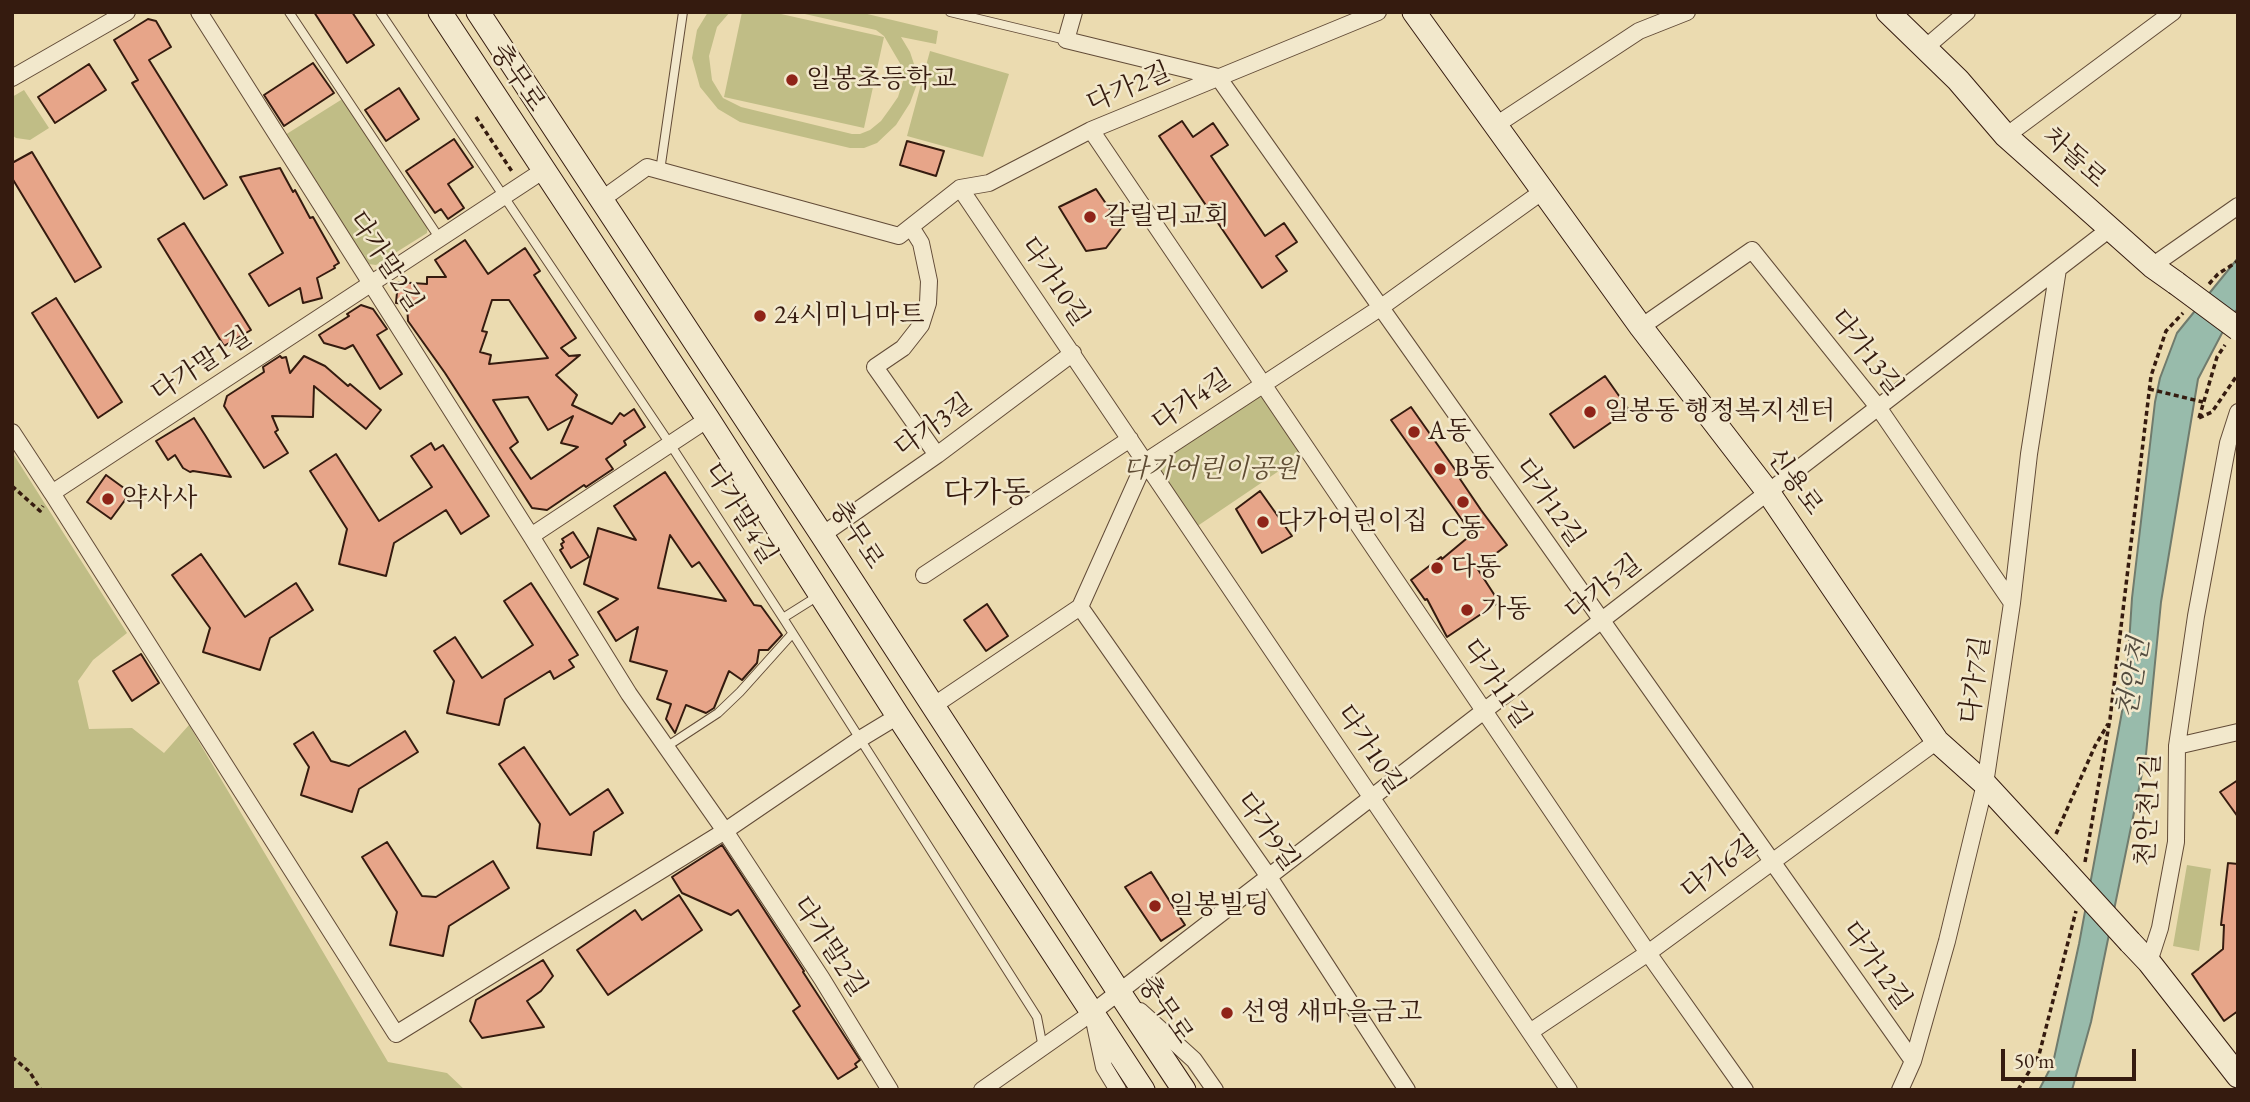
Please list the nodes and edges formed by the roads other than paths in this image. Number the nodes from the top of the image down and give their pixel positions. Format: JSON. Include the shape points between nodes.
{"nodes":[{"id":1,"x":127,"y":12,"type":"edge"},
{"id":2,"x":199,"y":12,"type":"edge"},
{"id":3,"x":289,"y":12,"type":"edge"},
{"id":4,"x":380,"y":12,"type":"edge"},
{"id":5,"x":440,"y":12,"type":"edge"},
{"id":6,"x":478,"y":12,"type":"edge"},
{"id":7,"x":683,"y":12,"type":"edge"},
{"id":8,"x":950,"y":12,"type":"edge"},
{"id":9,"x":1074,"y":12,"type":"edge"},
{"id":10,"x":1378,"y":12,"type":"edge"},
{"id":11,"x":1415,"y":12,"type":"edge"},
{"id":12,"x":1687,"y":12,"type":"edge"},
{"id":13,"x":1888,"y":12,"type":"edge"},
{"id":14,"x":1967,"y":12,"type":"edge"},
{"id":15,"x":2173,"y":12,"type":"edge"},
{"id":16,"x":1066,"y":40,"type":"junction"},
{"id":17,"x":1925,"y":48,"type":"junction"},
{"id":18,"x":1218,"y":76,"type":"junction"},
{"id":19,"x":12,"y":78,"type":"edge"},
{"id":20,"x":1496,"y":125,"type":"junction"},
{"id":21,"x":1091,"y":130,"type":"junction"},
{"id":22,"x":2006,"y":136,"type":"junction"},
{"id":23,"x":544,"y":170,"type":"junction"},
{"id":24,"x":660,"y":171,"type":"junction"},
{"id":25,"x":960,"y":188,"type":"junction"},
{"id":26,"x":1543,"y":191,"type":"junction"},
{"id":27,"x":504,"y":197,"type":"junction"},
{"id":28,"x":601,"y":200,"type":"junction"},
{"id":29,"x":2238,"y":206,"type":"edge"},
{"id":30,"x":911,"y":227,"type":"junction"},
{"id":31,"x":2112,"y":228,"type":"junction"},
{"id":32,"x":440,"y":239,"type":"junction"},
{"id":33,"x":2152,"y":266,"type":"junction"},
{"id":34,"x":2058,"y":269,"type":"junction"},
{"id":35,"x":369,"y":284,"type":"junction"},
{"id":36,"x":1380,"y":308,"type":"junction"},
{"id":37,"x":1641,"y":327,"type":"junction"},
{"id":38,"x":2234,"y":333,"type":"edge"},
{"id":39,"x":1073,"y":353,"type":"junction"},
{"id":40,"x":1262,"y":384,"type":"junction"},
{"id":41,"x":1878,"y":407,"type":"junction"},
{"id":42,"x":2238,"y":412,"type":"edge"},
{"id":43,"x":708,"y":419,"type":"junction"},
{"id":44,"x":12,"y":432,"type":"edge"},
{"id":45,"x":1130,"y":439,"type":"junction"},
{"id":46,"x":670,"y":444,"type":"junction"},
{"id":47,"x":937,"y":455,"type":"junction"},
{"id":48,"x":1145,"y":461,"type":"junction"},
{"id":49,"x":1768,"y":492,"type":"junction"},
{"id":50,"x":52,"y":493,"type":"junction"},
{"id":51,"x":822,"y":535,"type":"junction"},
{"id":52,"x":531,"y":536,"type":"junction"},
{"id":53,"x":924,"y":575,"type":"dead end"},
{"id":54,"x":821,"y":594,"type":"junction"},
{"id":55,"x":2012,"y":603,"type":"junction"},
{"id":56,"x":1080,"y":607,"type":"junction"},
{"id":57,"x":783,"y":618,"type":"junction"},
{"id":58,"x":1602,"y":620,"type":"junction"},
{"id":59,"x":792,"y":634,"type":"junction"},
{"id":60,"x":933,"y":706,"type":"junction"},
{"id":61,"x":1485,"y":710,"type":"junction"},
{"id":62,"x":898,"y":716,"type":"junction"},
{"id":63,"x":2238,"y":732,"type":"edge"},
{"id":64,"x":860,"y":739,"type":"junction"},
{"id":65,"x":1937,"y":741,"type":"junction"},
{"id":66,"x":2177,"y":746,"type":"junction"},
{"id":67,"x":666,"y":747,"type":"junction"},
{"id":68,"x":1985,"y":784,"type":"junction"},
{"id":69,"x":1372,"y":797,"type":"junction"},
{"id":70,"x":725,"y":831,"type":"junction"},
{"id":71,"x":1772,"y":860,"type":"junction"},
{"id":72,"x":1269,"y":877,"type":"junction"},
{"id":73,"x":1648,"y":953,"type":"junction"},
{"id":74,"x":2149,"y":962,"type":"junction"},
{"id":75,"x":1119,"y":992,"type":"junction"},
{"id":76,"x":1093,"y":1012,"type":"junction"},
{"id":77,"x":1530,"y":1032,"type":"junction"},
{"id":78,"x":1043,"y":1049,"type":"junction"},
{"id":79,"x":1913,"y":1061,"type":"junction"},
{"id":80,"x":2238,"y":1076,"type":"edge"},
{"id":81,"x":890,"y":1090,"type":"edge"},
{"id":82,"x":982,"y":1090,"type":"edge"},
{"id":83,"x":1118,"y":1090,"type":"edge"},
{"id":84,"x":1143,"y":1090,"type":"edge"},
{"id":85,"x":1184,"y":1090,"type":"edge"},
{"id":86,"x":1215,"y":1090,"type":"edge"},
{"id":87,"x":1407,"y":1090,"type":"edge"},
{"id":88,"x":1569,"y":1090,"type":"edge"},
{"id":89,"x":1745,"y":1090,"type":"edge"},
{"id":90,"x":1900,"y":1090,"type":"edge"}],
"edges":[{"from":1,"to":19,"type":"street"},
{"from":2,"to":35,"type":"street","name":"다가말2길"},
{"from":3,"to":32,"type":"lane"},
{"from":4,"to":27,"type":"lane","name":"다가말4길"},
{"from":5,"to":23,"type":"main road","name":"충무로"},
{"from":6,"to":28,"type":"main road","name":"충무로"},
{"from":7,"to":24,"type":"lane"},
{"from":8,"to":16,"type":"lane"},
{"from":9,"to":16,"type":"street"},
{"from":10,"to":18,"type":"street","name":"다가2길"},
{"from":11,"to":20,"type":"main road","name":"신용로"},
{"from":12,"to":20,"type":"street","via":[[1639,31]]},
{"from":13,"to":17,"type":"main road","name":"차돌로"},
{"from":14,"to":17,"type":"street"},
{"from":15,"to":22,"type":"street"},
{"from":16,"to":18,"type":"street"},
{"from":17,"to":22,"type":"main road","name":"차돌로"},
{"from":18,"to":21,"type":"street","name":"다가2길"},
{"from":18,"to":36,"type":"street","name":"다가12길"},
{"from":20,"to":26,"type":"main road","name":"신용로"},
{"from":21,"to":25,"type":"street","name":"다가2길","via":[[989,183]]},
{"from":21,"to":40,"type":"street","name":"다가11길"},
{"from":22,"to":31,"type":"main road","name":"차돌로"},
{"from":23,"to":27,"type":"street","name":"다가말1길"},
{"from":23,"to":43,"type":"main road","name":"충무로"},
{"from":24,"to":28,"type":"street","via":[[647,167]]},
{"from":24,"to":30,"type":"street","via":[[899,236]]},
{"from":25,"to":30,"type":"street","name":"다가2길"},
{"from":25,"to":39,"type":"street","name":"다가10길"},
{"from":26,"to":36,"type":"street","name":"다가4길"},
{"from":26,"to":37,"type":"main road","name":"신용로"},
{"from":27,"to":32,"type":"street","name":"다가말1길"},
{"from":27,"to":46,"type":"lane","name":"다가말4길"},
{"from":28,"to":51,"type":"main road","name":"충무로"},
{"from":29,"to":33,"type":"street"},
{"from":30,"to":47,"type":"street","via":[[929,281],[928,303],[921,325],[903,348],[875,367]]},
{"from":31,"to":33,"type":"main road","name":"차돌로"},
{"from":31,"to":34,"type":"street","name":"다가5길"},
{"from":32,"to":35,"type":"street","name":"다가말1길"},
{"from":33,"to":38,"type":"main road","name":"차돌로","bridge":true},
{"from":34,"to":41,"type":"street","name":"다가5길"},
{"from":34,"to":55,"type":"street","name":"다가7길"},
{"from":35,"to":50,"type":"street","name":"다가말1길"},
{"from":35,"to":52,"type":"street","name":"다가말2길"},
{"from":36,"to":40,"type":"street","name":"다가4길"},
{"from":36,"to":58,"type":"street","name":"다가12길"},
{"from":37,"to":41,"type":"street","name":"다가13길","via":[[1752,250]]},
{"from":37,"to":49,"type":"main road","name":"신용로"},
{"from":39,"to":45,"type":"street","name":"다가10길"},
{"from":39,"to":47,"type":"street","name":"다가3길"},
{"from":40,"to":48,"type":"street","name":"다가4길"},
{"from":40,"to":61,"type":"street","name":"다가11길"},
{"from":41,"to":49,"type":"street","name":"다가5길"},
{"from":41,"to":55,"type":"street","name":"다가13길"},
{"from":42,"to":66,"type":"street","name":"천안천1길","via":[[2228,443],[2196,615]]},
{"from":43,"to":46,"type":"street"},
{"from":43,"to":54,"type":"main road","name":"충무로"},
{"from":44,"to":50,"type":"street"},
{"from":45,"to":48,"type":"street","name":"다가10길"},
{"from":45,"to":53,"type":"street"},
{"from":46,"to":52,"type":"street"},
{"from":46,"to":57,"type":"lane","name":"다가말4길"},
{"from":47,"to":51,"type":"street","name":"다가3길"},
{"from":48,"to":56,"type":"street","name":"다가4길"},
{"from":48,"to":69,"type":"street","name":"다가10길"},
{"from":49,"to":58,"type":"street","name":"다가5길"},
{"from":49,"to":65,"type":"main road","name":"신용로"},
{"from":50,"to":70,"type":"street","via":[[396,1034]]},
{"from":51,"to":60,"type":"main road","name":"충무로"},
{"from":52,"to":67,"type":"street","name":"다가말2길"},
{"from":54,"to":57,"type":"lane"},
{"from":54,"to":62,"type":"main road","name":"충무로"},
{"from":55,"to":68,"type":"street","name":"다가7길"},
{"from":56,"to":60,"type":"street"},
{"from":56,"to":72,"type":"street","name":"다가9길"},
{"from":57,"to":59,"type":"lane","name":"다가말4길"},
{"from":58,"to":61,"type":"street","name":"다가5길"},
{"from":58,"to":71,"type":"street","name":"다가12길"},
{"from":59,"to":64,"type":"lane","name":"다가말4길"},
{"from":59,"to":67,"type":"lane","via":[[718,713]]},
{"from":60,"to":75,"type":"main road","name":"충무로"},
{"from":61,"to":69,"type":"street","name":"다가5길"},
{"from":61,"to":73,"type":"street","name":"다가11길"},
{"from":62,"to":64,"type":"street"},
{"from":62,"to":76,"type":"main road","name":"충무로"},
{"from":63,"to":66,"type":"street"},
{"from":64,"to":70,"type":"street"},
{"from":64,"to":78,"type":"lane","name":"다가말4길","via":[[1037,1017]]},
{"from":65,"to":68,"type":"main road","name":"신용로"},
{"from":65,"to":71,"type":"street","name":"다가6길"},
{"from":66,"to":74,"type":"street","name":"천안천1길","via":[[2176,842]]},
{"from":67,"to":70,"type":"street","name":"다가말2길"},
{"from":68,"to":74,"type":"main road","name":"신용로","bridge":true},
{"from":68,"to":79,"type":"street","name":"다가7길"},
{"from":69,"to":72,"type":"street","name":"다가5길"},
{"from":69,"to":77,"type":"street","name":"다가10길"},
{"from":70,"to":81,"type":"street","name":"다가말2길"},
{"from":71,"to":73,"type":"street","name":"다가6길"},
{"from":71,"to":79,"type":"street","name":"다가12길"},
{"from":72,"to":75,"type":"street","name":"다가5길"},
{"from":72,"to":87,"type":"street","name":"다가9길"},
{"from":73,"to":77,"type":"street","name":"다가6길"},
{"from":73,"to":89,"type":"street","name":"다가11길"},
{"from":74,"to":80,"type":"main road","name":"신용로"},
{"from":75,"to":76,"type":"street","name":"다가5길"},
{"from":75,"to":85,"type":"main road","name":"충무로"},
{"from":75,"to":86,"type":"street","via":[[1194,1060]]},
{"from":76,"to":78,"type":"street"},
{"from":76,"to":83,"type":"street","via":[[1104,1067]]},
{"from":76,"to":84,"type":"main road","name":"충무로"},
{"from":77,"to":88,"type":"street","name":"다가10길"},
{"from":78,"to":82,"type":"street"},
{"from":79,"to":90,"type":"street","name":"다가7길"}]}
